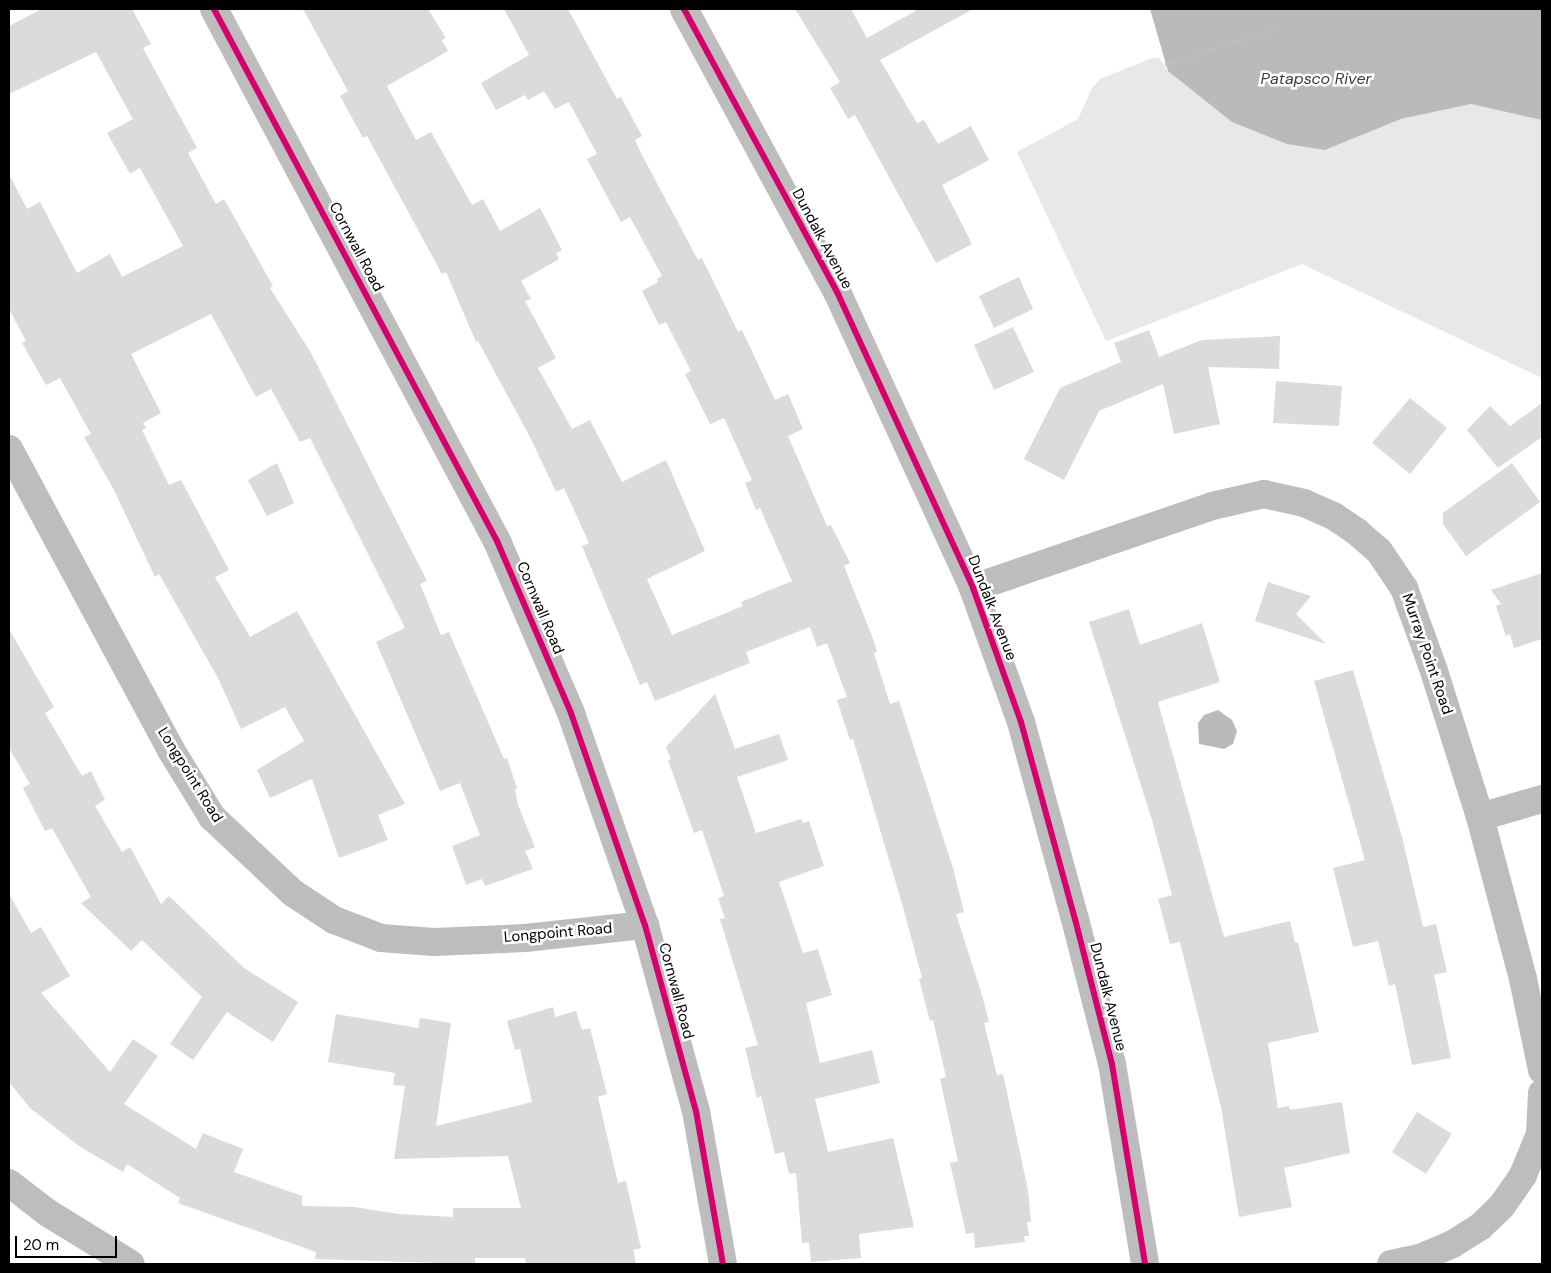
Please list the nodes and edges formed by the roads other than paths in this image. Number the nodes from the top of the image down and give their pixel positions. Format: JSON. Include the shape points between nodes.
{"nodes":[{"id":1,"x":214,"y":9,"type":"edge"},
{"id":2,"x":684,"y":9,"type":"edge"},
{"id":3,"x":9,"y":449,"type":"edge"},
{"id":4,"x":972,"y":588,"type":"junction"},
{"id":5,"x":1542,"y":799,"type":"edge"},
{"id":6,"x":1480,"y":817,"type":"junction"},
{"id":7,"x":645,"y":924,"type":"junction"},
{"id":8,"x":1542,"y":1070,"type":"edge"},
{"id":9,"x":1542,"y":1093,"type":"edge"},
{"id":10,"x":9,"y":1183,"type":"edge"},
{"id":11,"x":131,"y":1264,"type":"edge"},
{"id":12,"x":723,"y":1264,"type":"edge"},
{"id":13,"x":1145,"y":1264,"type":"edge"},
{"id":14,"x":1390,"y":1264,"type":"edge"}],
"edges":[{"from":1,"to":7,"type":"street","name":"Cornwall Road","via":[[497,541],[571,713]]},
{"from":2,"to":4,"type":"street","name":"Dundalk Avenue","via":[[838,294]]},
{"from":3,"to":7,"type":"street","name":"Longpoint Road","via":[[171,750],[212,817],[293,893],[334,920],[381,938],[443,942],[525,938]]},
{"from":4,"to":6,"type":"street","name":"Murray Point Road","via":[[1212,506],[1264,494],[1304,503],[1335,517],[1379,551],[1404,588]]},
{"from":4,"to":13,"type":"street","name":"Dundalk Avenue","via":[[1021,722],[1112,1064]]},
{"from":5,"to":6,"type":"street"},
{"from":6,"to":8,"type":"street","name":"Murray Point Road","via":[[1523,979]]},
{"from":7,"to":12,"type":"street","name":"Cornwall Road","via":[[696,1111]]},
{"from":9,"to":14,"type":"street","via":[[1540,1134],[1523,1175],[1502,1207],[1480,1227],[1451,1245],[1420,1258]]},
{"from":10,"to":11,"type":"street","via":[[48,1214]]}]}
